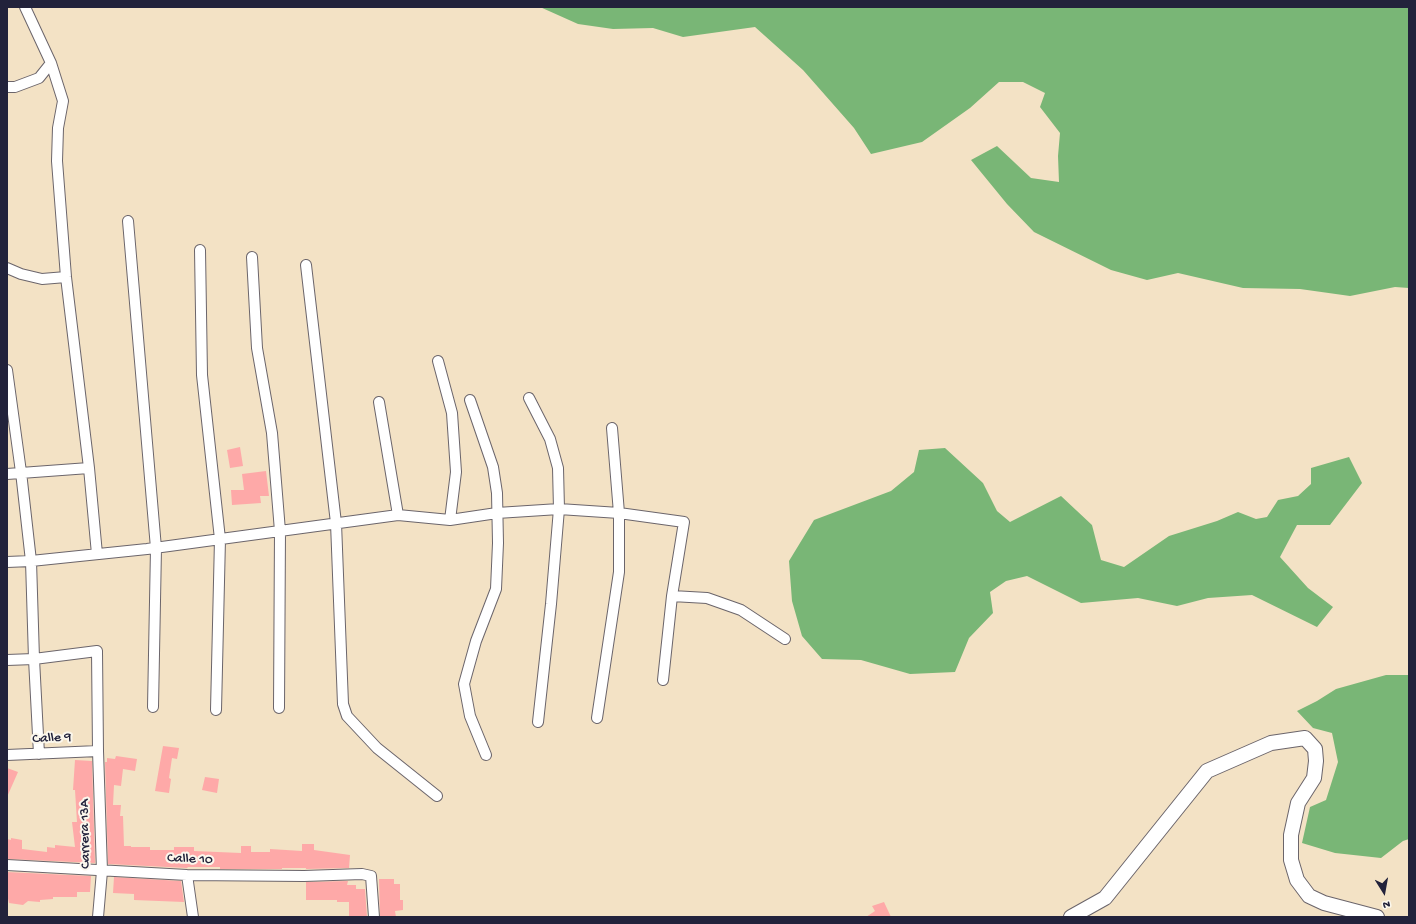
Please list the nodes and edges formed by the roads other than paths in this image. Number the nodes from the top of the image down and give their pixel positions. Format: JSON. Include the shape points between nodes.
{"nodes":[{"id":1,"x":25,"y":7,"type":"edge"},
{"id":2,"x":51,"y":63,"type":"junction"},
{"id":3,"x":7,"y":87,"type":"edge"},
{"id":4,"x":128,"y":221,"type":"dead end"},
{"id":5,"x":200,"y":250,"type":"dead end"},
{"id":6,"x":252,"y":257,"type":"dead end"},
{"id":7,"x":306,"y":265,"type":"dead end"},
{"id":8,"x":7,"y":268,"type":"edge"},
{"id":9,"x":66,"y":277,"type":"junction"},
{"id":10,"x":438,"y":361,"type":"dead end"},
{"id":11,"x":7,"y":370,"type":"edge"},
{"id":12,"x":529,"y":398,"type":"dead end"},
{"id":13,"x":470,"y":400,"type":"dead end"},
{"id":14,"x":379,"y":402,"type":"dead end"},
{"id":15,"x":612,"y":428,"type":"dead end"},
{"id":16,"x":89,"y":468,"type":"junction"},
{"id":17,"x":21,"y":472,"type":"junction"},
{"id":18,"x":7,"y":474,"type":"edge"},
{"id":19,"x":559,"y":509,"type":"junction"},
{"id":20,"x":497,"y":513,"type":"junction"},
{"id":21,"x":619,"y":513,"type":"junction"},
{"id":22,"x":398,"y":515,"type":"junction"},
{"id":23,"x":450,"y":520,"type":"junction"},
{"id":24,"x":336,"y":523,"type":"junction"},
{"id":25,"x":280,"y":531,"type":"junction"},
{"id":26,"x":220,"y":539,"type":"junction"},
{"id":27,"x":156,"y":548,"type":"junction"},
{"id":28,"x":97,"y":554,"type":"junction"},
{"id":29,"x":32,"y":561,"type":"junction"},
{"id":30,"x":7,"y":562,"type":"edge"},
{"id":31,"x":672,"y":596,"type":"junction"},
{"id":32,"x":784,"y":639,"type":"dead end"},
{"id":33,"x":34,"y":659,"type":"junction"},
{"id":34,"x":7,"y":660,"type":"edge"},
{"id":35,"x":663,"y":680,"type":"dead end"},
{"id":36,"x":154,"y":707,"type":"dead end"},
{"id":37,"x":279,"y":708,"type":"dead end"},
{"id":38,"x":216,"y":710,"type":"dead end"},
{"id":39,"x":597,"y":718,"type":"dead end"},
{"id":40,"x":538,"y":722,"type":"dead end"},
{"id":41,"x":98,"y":751,"type":"junction"},
{"id":42,"x":39,"y":754,"type":"junction"},
{"id":43,"x":7,"y":755,"type":"edge"},
{"id":44,"x":486,"y":755,"type":"dead end"},
{"id":45,"x":437,"y":796,"type":"dead end"},
{"id":46,"x":7,"y":865,"type":"edge"},
{"id":47,"x":102,"y":870,"type":"junction"},
{"id":48,"x":187,"y":875,"type":"junction"},
{"id":49,"x":98,"y":917,"type":"edge"},
{"id":50,"x":193,"y":917,"type":"edge"},
{"id":51,"x":374,"y":917,"type":"edge"},
{"id":52,"x":1071,"y":917,"type":"edge"},
{"id":53,"x":1377,"y":917,"type":"edge"}],
"edges":[{"from":1,"to":2,"type":"street"},
{"from":2,"to":3,"type":"street","via":[[39,78],[15,87]]},
{"from":2,"to":9,"type":"street","via":[[63,101],[58,128],[57,161]]},
{"from":4,"to":27,"type":"street"},
{"from":5,"to":26,"type":"street","via":[[202,375]]},
{"from":6,"to":25,"type":"street","via":[[257,348],[272,433]]},
{"from":7,"to":24,"type":"street"},
{"from":8,"to":9,"type":"street","via":[[42,279]]},
{"from":9,"to":16,"type":"street"},
{"from":10,"to":23,"type":"street","via":[[452,413],[456,472]]},
{"from":11,"to":17,"type":"street"},
{"from":12,"to":19,"type":"street","via":[[550,439],[558,468]]},
{"from":13,"to":20,"type":"street","via":[[494,467]]},
{"from":14,"to":22,"type":"street"},
{"from":15,"to":21,"type":"street"},
{"from":16,"to":17,"type":"street"},
{"from":16,"to":28,"type":"street"},
{"from":17,"to":18,"type":"street"},
{"from":17,"to":29,"type":"street"},
{"from":19,"to":20,"type":"street"},
{"from":19,"to":21,"type":"street"},
{"from":19,"to":40,"type":"street"},
{"from":20,"to":23,"type":"street"},
{"from":20,"to":44,"type":"street","via":[[496,589],[476,641],[464,684],[470,716]]},
{"from":21,"to":31,"type":"street","via":[[684,522]]},
{"from":21,"to":39,"type":"street","via":[[619,572]]},
{"from":22,"to":23,"type":"street"},
{"from":22,"to":24,"type":"street"},
{"from":24,"to":25,"type":"street"},
{"from":24,"to":45,"type":"street","via":[[343,704],[347,716],[376,748]]},
{"from":25,"to":26,"type":"street"},
{"from":25,"to":37,"type":"street"},
{"from":26,"to":27,"type":"street"},
{"from":26,"to":38,"type":"street"},
{"from":27,"to":28,"type":"street"},
{"from":27,"to":36,"type":"street"},
{"from":28,"to":29,"type":"street"},
{"from":29,"to":30,"type":"street"},
{"from":29,"to":33,"type":"street"},
{"from":31,"to":32,"type":"street","via":[[707,598],[741,610]]},
{"from":31,"to":35,"type":"street"},
{"from":33,"to":34,"type":"street"},
{"from":33,"to":41,"type":"street","name":"Carrera 13A","via":[[97,651]]},
{"from":33,"to":42,"type":"street"},
{"from":41,"to":42,"type":"street","name":"Calle 9"},
{"from":41,"to":47,"type":"street","name":"Carrera 13A"},
{"from":42,"to":43,"type":"street","name":"Calle 9"},
{"from":46,"to":47,"type":"street","name":"Calle 10"},
{"from":47,"to":48,"type":"street","name":"Calle 10"},
{"from":47,"to":49,"type":"street","name":"Carrera 13A"},
{"from":48,"to":50,"type":"street"},
{"from":48,"to":51,"type":"street","name":"Calle 10","via":[[371,876]]},
{"from":52,"to":53,"type":"street","via":[[1105,898],[1206,771],[1271,743],[1305,738],[1314,748],[1316,761],[1314,778],[1298,803],[1291,835],[1291,860],[1297,880],[1309,896],[1324,903]]}]}
